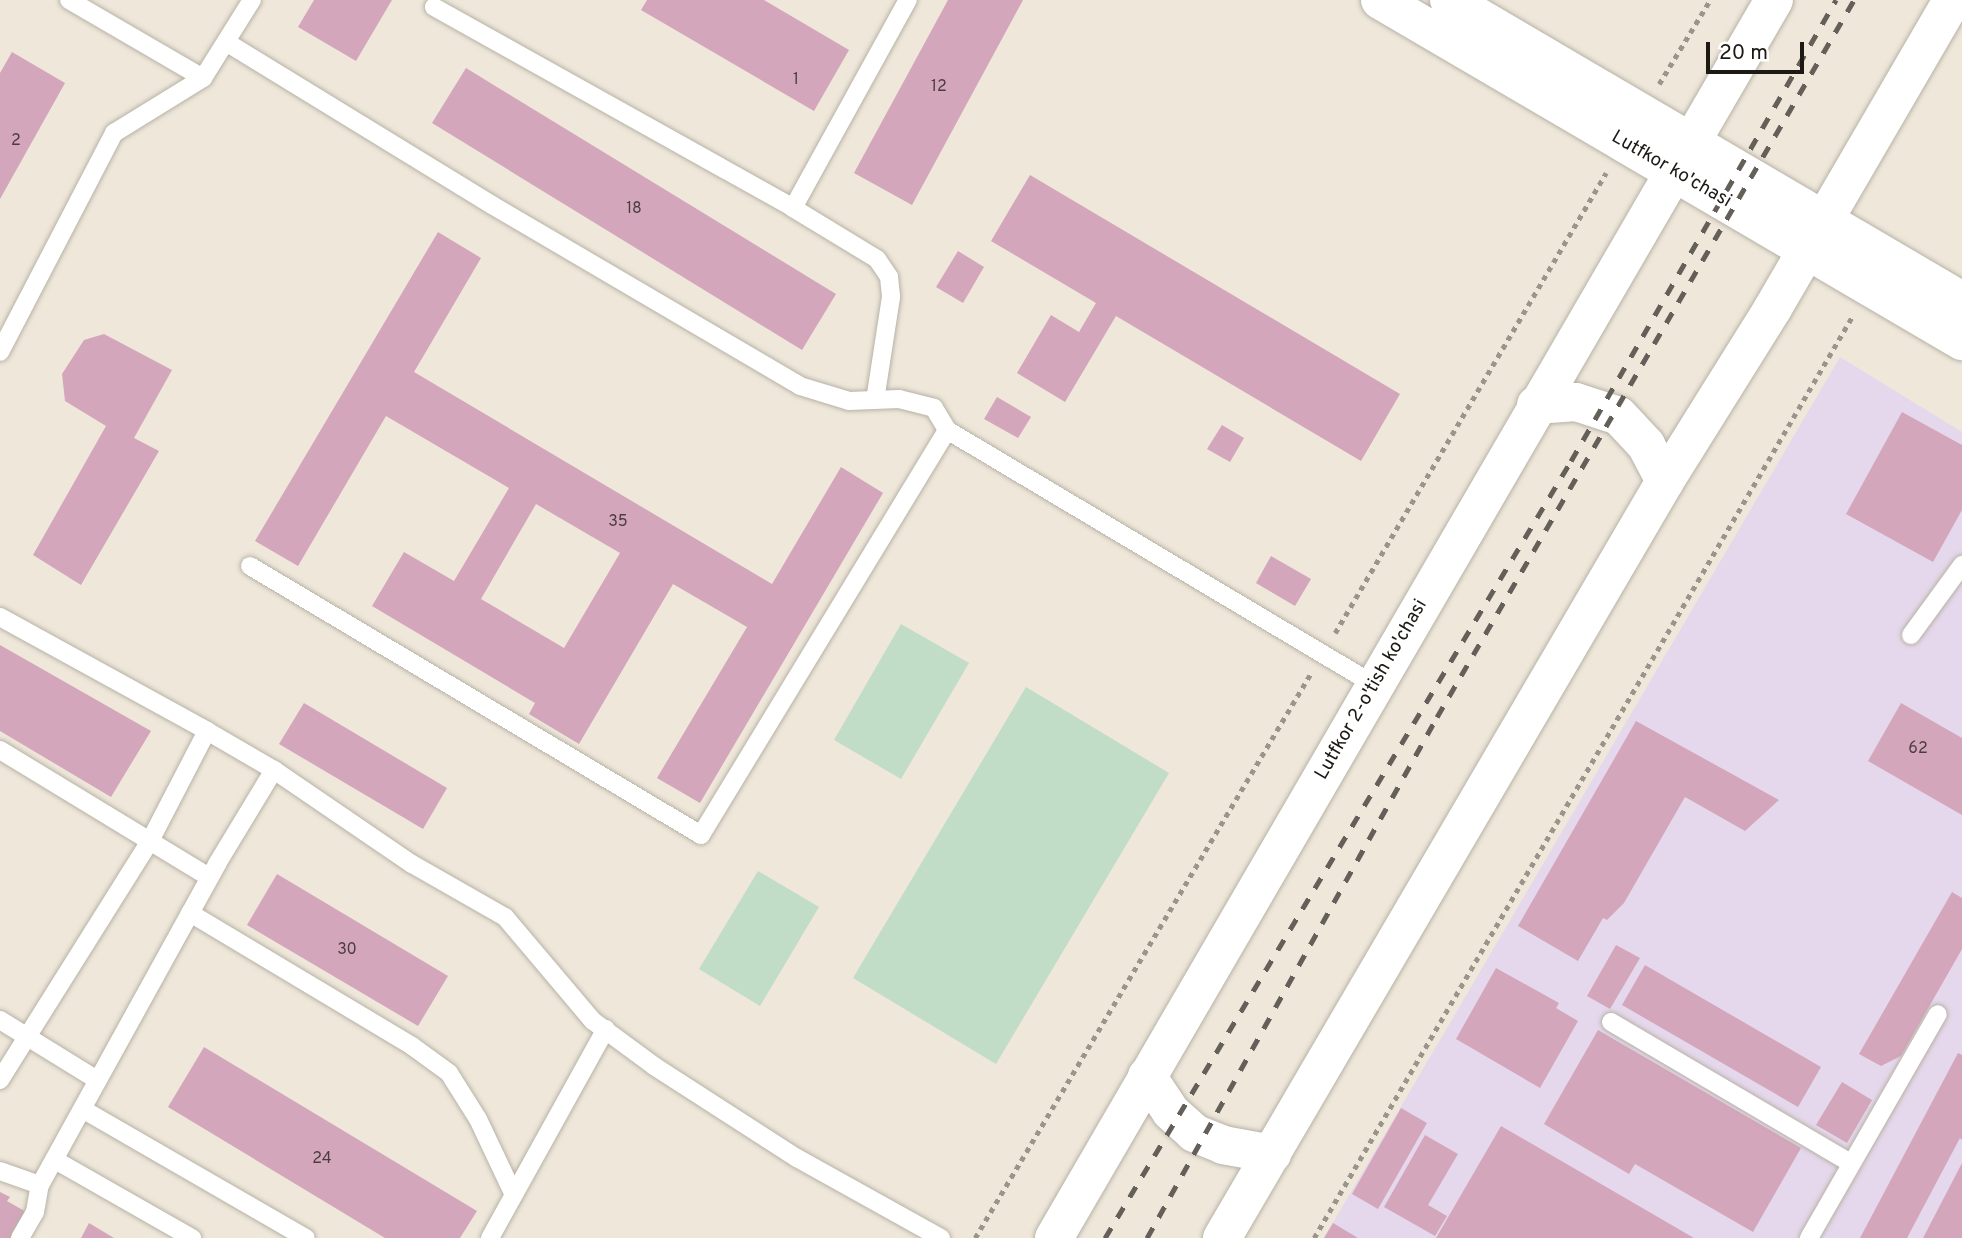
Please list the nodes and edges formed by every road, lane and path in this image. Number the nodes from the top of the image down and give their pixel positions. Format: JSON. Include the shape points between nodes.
{"nodes":[{"id":1,"x":69,"y":0,"type":"edge"},
{"id":2,"x":252,"y":0,"type":"edge"},
{"id":3,"x":908,"y":0,"type":"edge"},
{"id":4,"x":1380,"y":0,"type":"edge"},
{"id":5,"x":1449,"y":0,"type":"edge"},
{"id":6,"x":1710,"y":0,"type":"edge"},
{"id":7,"x":1774,"y":0,"type":"edge"},
{"id":8,"x":1952,"y":0,"type":"edge"},
{"id":9,"x":434,"y":7,"type":"dead end"},
{"id":10,"x":226,"y":42,"type":"junction"},
{"id":11,"x":203,"y":78,"type":"junction"},
{"id":12,"x":1632,"y":128,"type":"junction"},
{"id":13,"x":1682,"y":157,"type":"junction"},
{"id":14,"x":793,"y":208,"type":"junction"},
{"id":15,"x":1814,"y":233,"type":"junction"},
{"id":16,"x":1870,"y":287,"type":"junction"},
{"id":17,"x":1962,"y":301,"type":"edge"},
{"id":18,"x":1962,"y":341,"type":"edge"},
{"id":19,"x":0,"y":352,"type":"edge"},
{"id":20,"x":875,"y":400,"type":"junction"},
{"id":21,"x":1536,"y":405,"type":"junction"},
{"id":22,"x":947,"y":430,"type":"junction"},
{"id":23,"x":1665,"y":481,"type":"junction"},
{"id":24,"x":1962,"y":565,"type":"edge"},
{"id":25,"x":250,"y":566,"type":"dead end"},
{"id":26,"x":0,"y":617,"type":"edge"},
{"id":27,"x":1911,"y":635,"type":"dead end"},
{"id":28,"x":1324,"y":651,"type":"junction"},
{"id":29,"x":1375,"y":685,"type":"junction"},
{"id":30,"x":207,"y":731,"type":"junction"},
{"id":31,"x":0,"y":750,"type":"edge"},
{"id":32,"x":274,"y":770,"type":"junction"},
{"id":33,"x":151,"y":839,"type":"junction"},
{"id":34,"x":209,"y":877,"type":"junction"},
{"id":35,"x":190,"y":913,"type":"junction"},
{"id":36,"x":1938,"y":1014,"type":"dead end"},
{"id":37,"x":0,"y":1020,"type":"edge"},
{"id":38,"x":1611,"y":1022,"type":"dead end"},
{"id":39,"x":606,"y":1029,"type":"junction"},
{"id":40,"x":27,"y":1037,"type":"junction"},
{"id":41,"x":1147,"y":1076,"type":"junction"},
{"id":42,"x":0,"y":1080,"type":"edge"},
{"id":43,"x":97,"y":1080,"type":"junction"},
{"id":44,"x":84,"y":1110,"type":"junction"},
{"id":45,"x":1272,"y":1154,"type":"junction"},
{"id":46,"x":55,"y":1160,"type":"junction"},
{"id":47,"x":1850,"y":1163,"type":"junction"},
{"id":48,"x":0,"y":1171,"type":"edge"},
{"id":49,"x":40,"y":1185,"type":"junction"},
{"id":50,"x":513,"y":1193,"type":"junction"},
{"id":51,"x":20,"y":1238,"type":"edge"},
{"id":52,"x":192,"y":1238,"type":"edge"},
{"id":53,"x":306,"y":1238,"type":"edge"},
{"id":54,"x":490,"y":1238,"type":"edge"},
{"id":55,"x":941,"y":1238,"type":"edge"},
{"id":56,"x":975,"y":1238,"type":"edge"},
{"id":57,"x":1054,"y":1238,"type":"edge"},
{"id":58,"x":1222,"y":1238,"type":"edge"},
{"id":59,"x":1314,"y":1238,"type":"edge"},
{"id":60,"x":1809,"y":1238,"type":"edge"}],
"edges":[{"from":1,"to":11,"type":"lane"},
{"from":2,"to":10,"type":"lane"},
{"from":3,"to":14,"type":"lane"},
{"from":4,"to":12,"type":"main road","name":"Lutfkor ko'chasi"},
{"from":5,"to":12,"type":"main road","name":"Lutfkor ko'chasi"},
{"from":6,"to":12,"type":"path"},
{"from":7,"to":13,"type":"main road","name":"Lutfkor 2-o'tish ko'chasi"},
{"from":8,"to":15,"type":"main road"},
{"from":9,"to":14,"type":"lane"},
{"from":10,"to":11,"type":"lane"},
{"from":10,"to":20,"type":"lane","via":[[800,386],[838,398]]},
{"from":11,"to":19,"type":"lane","via":[[114,133]]},
{"from":12,"to":13,"type":"main road","name":"Lutfkor ko'chasi"},
{"from":12,"to":28,"type":"path"},
{"from":13,"to":15,"type":"main road","name":"Lutfkor ko'chasi"},
{"from":13,"to":21,"type":"main road","name":"Lutfkor 2-o'tish ko'chasi"},
{"from":14,"to":20,"type":"lane","via":[[866,251],[889,277],[891,297]]},
{"from":15,"to":16,"type":"main road","name":"Lutfkor ko'chasi"},
{"from":15,"to":17,"type":"main road","name":"Lutfkor ko'chasi"},
{"from":15,"to":23,"type":"main road"},
{"from":16,"to":18,"type":"main road","name":"Lutfkor ko'chasi"},
{"from":16,"to":59,"type":"path"},
{"from":20,"to":22,"type":"lane","via":[[900,399],[934,408]]},
{"from":21,"to":23,"type":"main road","via":[[1576,402],[1619,415],[1646,445]]},
{"from":21,"to":29,"type":"main road","name":"Lutfkor 2-o'tish ko'chasi"},
{"from":22,"to":25,"type":"lane","via":[[701,835]]},
{"from":22,"to":28,"type":"lane"},
{"from":23,"to":45,"type":"main road"},
{"from":24,"to":27,"type":"lane"},
{"from":26,"to":30,"type":"lane"},
{"from":28,"to":29,"type":"lane"},
{"from":28,"to":56,"type":"path"},
{"from":29,"to":41,"type":"main road","name":"Lutfkor 2-o'tish ko'chasi"},
{"from":30,"to":32,"type":"lane"},
{"from":30,"to":33,"type":"lane"},
{"from":31,"to":33,"type":"lane"},
{"from":32,"to":34,"type":"lane"},
{"from":32,"to":39,"type":"lane","via":[[412,864],[505,917],[593,1021]]},
{"from":33,"to":34,"type":"lane"},
{"from":33,"to":40,"type":"lane"},
{"from":34,"to":35,"type":"lane"},
{"from":35,"to":43,"type":"lane"},
{"from":35,"to":50,"type":"lane","via":[[412,1046],[449,1073],[478,1119]]},
{"from":36,"to":47,"type":"lane"},
{"from":37,"to":40,"type":"lane"},
{"from":38,"to":47,"type":"lane"},
{"from":39,"to":50,"type":"lane"},
{"from":39,"to":55,"type":"lane","via":[[654,1066],[797,1158]]},
{"from":40,"to":42,"type":"lane"},
{"from":40,"to":43,"type":"lane"},
{"from":41,"to":45,"type":"main road","via":[[1171,1112],[1194,1132],[1234,1148]]},
{"from":41,"to":57,"type":"main road","name":"Lutfkor 2-o'tish ko'chasi"},
{"from":43,"to":44,"type":"lane"},
{"from":44,"to":46,"type":"lane"},
{"from":44,"to":53,"type":"lane"},
{"from":45,"to":58,"type":"main road"},
{"from":46,"to":49,"type":"lane"},
{"from":46,"to":52,"type":"lane"},
{"from":47,"to":60,"type":"lane"},
{"from":48,"to":49,"type":"lane"},
{"from":49,"to":51,"type":"lane","via":[[35,1212]]},
{"from":50,"to":54,"type":"lane"}]}
